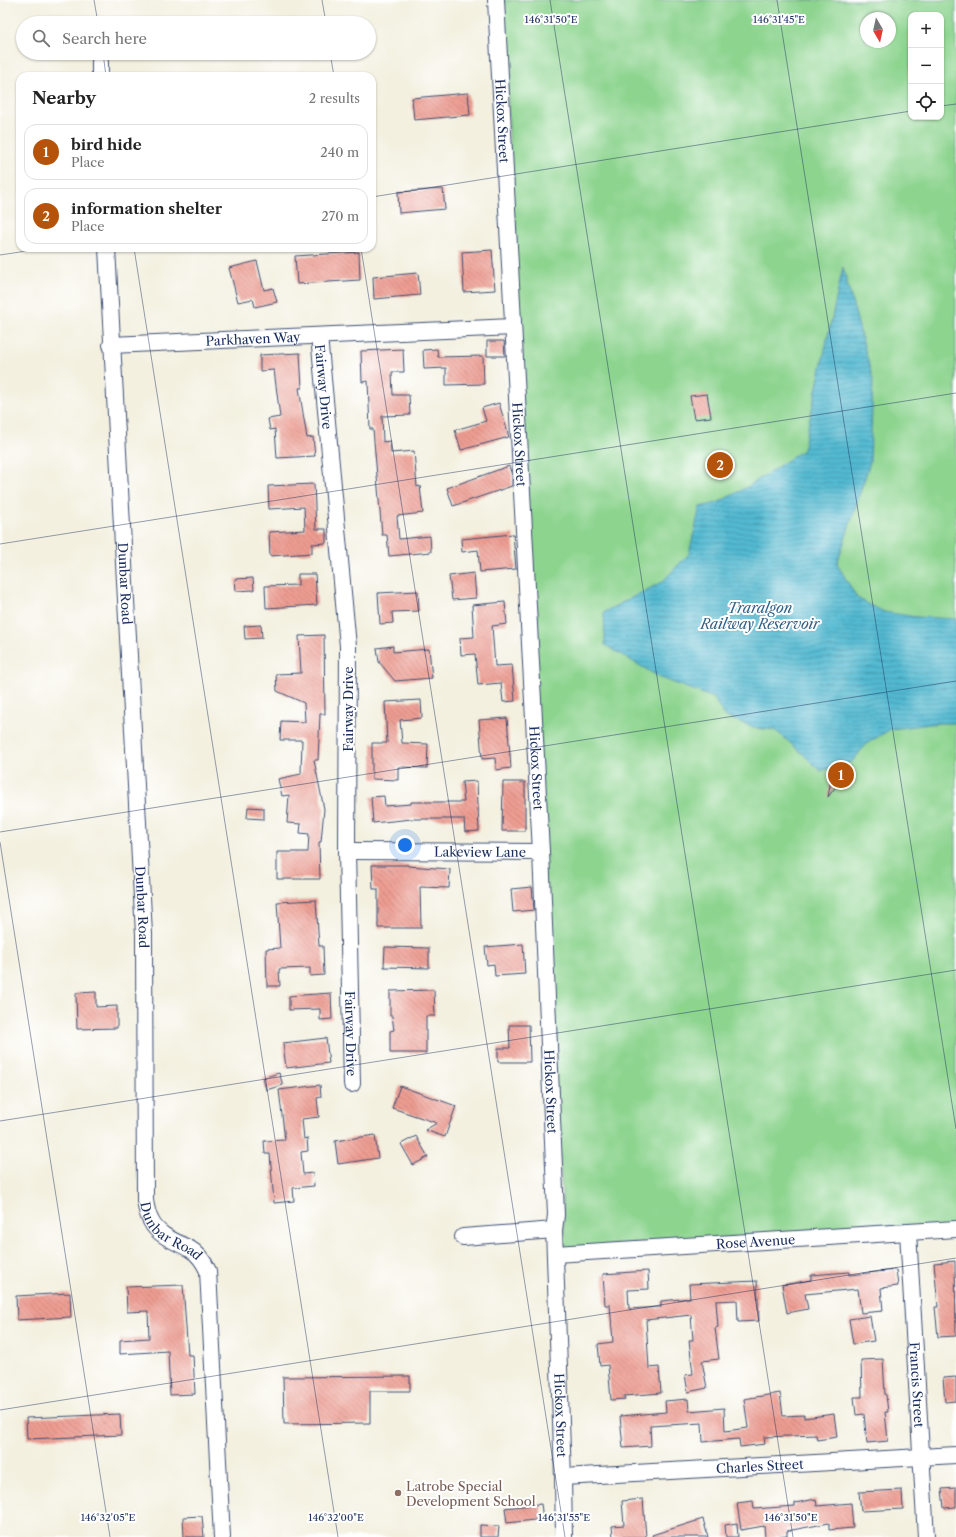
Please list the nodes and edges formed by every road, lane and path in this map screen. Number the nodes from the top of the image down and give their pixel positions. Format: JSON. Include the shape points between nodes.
{"nodes":[{"id":1,"x":496,"y":0,"type":"edge"},
{"id":2,"x":107,"y":252,"type":"edge"},
{"id":3,"x":513,"y":327,"type":"junction"},
{"id":4,"x":320,"y":336,"type":"junction"},
{"id":5,"x":111,"y":345,"type":"junction"},
{"id":6,"x":347,"y":851,"type":"junction"},
{"id":7,"x":541,"y":852,"type":"junction"},
{"id":8,"x":352,"y":1084,"type":"dead end"},
{"id":9,"x":956,"y":1229,"type":"edge"},
{"id":10,"x":554,"y":1230,"type":"junction"},
{"id":11,"x":908,"y":1232,"type":"junction"},
{"id":12,"x":463,"y":1237,"type":"dead end"},
{"id":13,"x":556,"y":1254,"type":"junction"},
{"id":14,"x":956,"y":1455,"type":"edge"},
{"id":15,"x":921,"y":1457,"type":"junction"},
{"id":16,"x":563,"y":1477,"type":"junction"},
{"id":17,"x":222,"y":1537,"type":"edge"},
{"id":18,"x":564,"y":1537,"type":"edge"},
{"id":19,"x":926,"y":1537,"type":"edge"}],
"edges":[{"from":1,"to":3,"type":"street","name":"Hickox Street"},
{"from":2,"to":5,"type":"street","name":"Dunbar Road"},
{"from":3,"to":4,"type":"street","name":"Parkhaven Way"},
{"from":3,"to":7,"type":"street","name":"Hickox Street"},
{"from":4,"to":5,"type":"street","name":"Parkhaven Way"},
{"from":4,"to":6,"type":"street","name":"Fairway Drive","via":[[348,646]]},
{"from":5,"to":17,"type":"street","name":"Dunbar Road","via":[[144,934],[145,1200],[151,1222],[159,1231],[196,1254],[208,1271]]},
{"from":6,"to":7,"type":"street","name":"Lakeview Lane"},
{"from":6,"to":8,"type":"street","name":"Fairway Drive"},
{"from":7,"to":10,"type":"street","name":"Hickox Street","via":[[556,1216]]},
{"from":9,"to":11,"type":"street","name":"Rose Avenue"},
{"from":10,"to":12,"type":"street"},
{"from":10,"to":13,"type":"street","name":"Hickox Street"},
{"from":11,"to":13,"type":"street","name":"Rose Avenue"},
{"from":11,"to":15,"type":"street","name":"Francis Street"},
{"from":13,"to":16,"type":"street","name":"Hickox Street"},
{"from":14,"to":15,"type":"street","name":"Charles Street"},
{"from":15,"to":16,"type":"street","name":"Charles Street"},
{"from":15,"to":19,"type":"street","name":"Francis Street"},
{"from":16,"to":18,"type":"street","name":"Hickox Street"}]}
